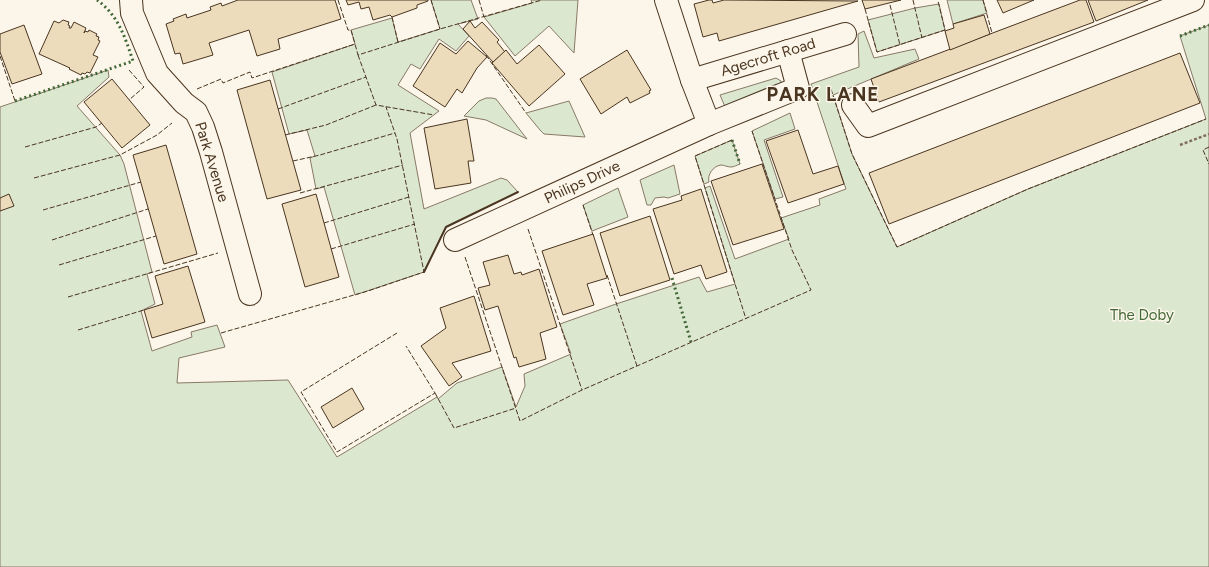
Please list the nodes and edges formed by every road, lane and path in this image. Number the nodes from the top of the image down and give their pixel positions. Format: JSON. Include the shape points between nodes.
{"nodes":[{"id":1,"x":131,"y":0,"type":"edge"},
{"id":2,"x":666,"y":0,"type":"edge"},
{"id":3,"x":1193,"y":0,"type":"edge"},
{"id":4,"x":844,"y":34,"type":"dead end"},
{"id":5,"x":788,"y":51,"type":"junction"},
{"id":6,"x":692,"y":80,"type":"junction"},
{"id":7,"x":853,"y":105,"type":"dead end"},
{"id":8,"x":709,"y":124,"type":"junction"},
{"id":9,"x":1209,"y":134,"type":"edge"},
{"id":10,"x":1180,"y":145,"type":"dead end"},
{"id":11,"x":455,"y":240,"type":"dead end"},
{"id":12,"x":250,"y":294,"type":"dead end"}],
"edges":[{"from":1,"to":12,"type":"street","name":"Park Avenue","via":[[132,13],[157,73],[184,103],[196,112],[203,127]]},
{"from":2,"to":6,"type":"street"},
{"from":3,"to":7,"type":"street","via":[[868,126]]},
{"from":4,"to":5,"type":"street","name":"Agecroft Road"},
{"from":5,"to":6,"type":"street","name":"Agecroft Road"},
{"from":5,"to":8,"type":"street","name":"Philips Drive","via":[[798,88]]},
{"from":6,"to":8,"type":"street"},
{"from":8,"to":11,"type":"street","name":"Philips Drive"},
{"from":9,"to":10,"type":"path"}]}
